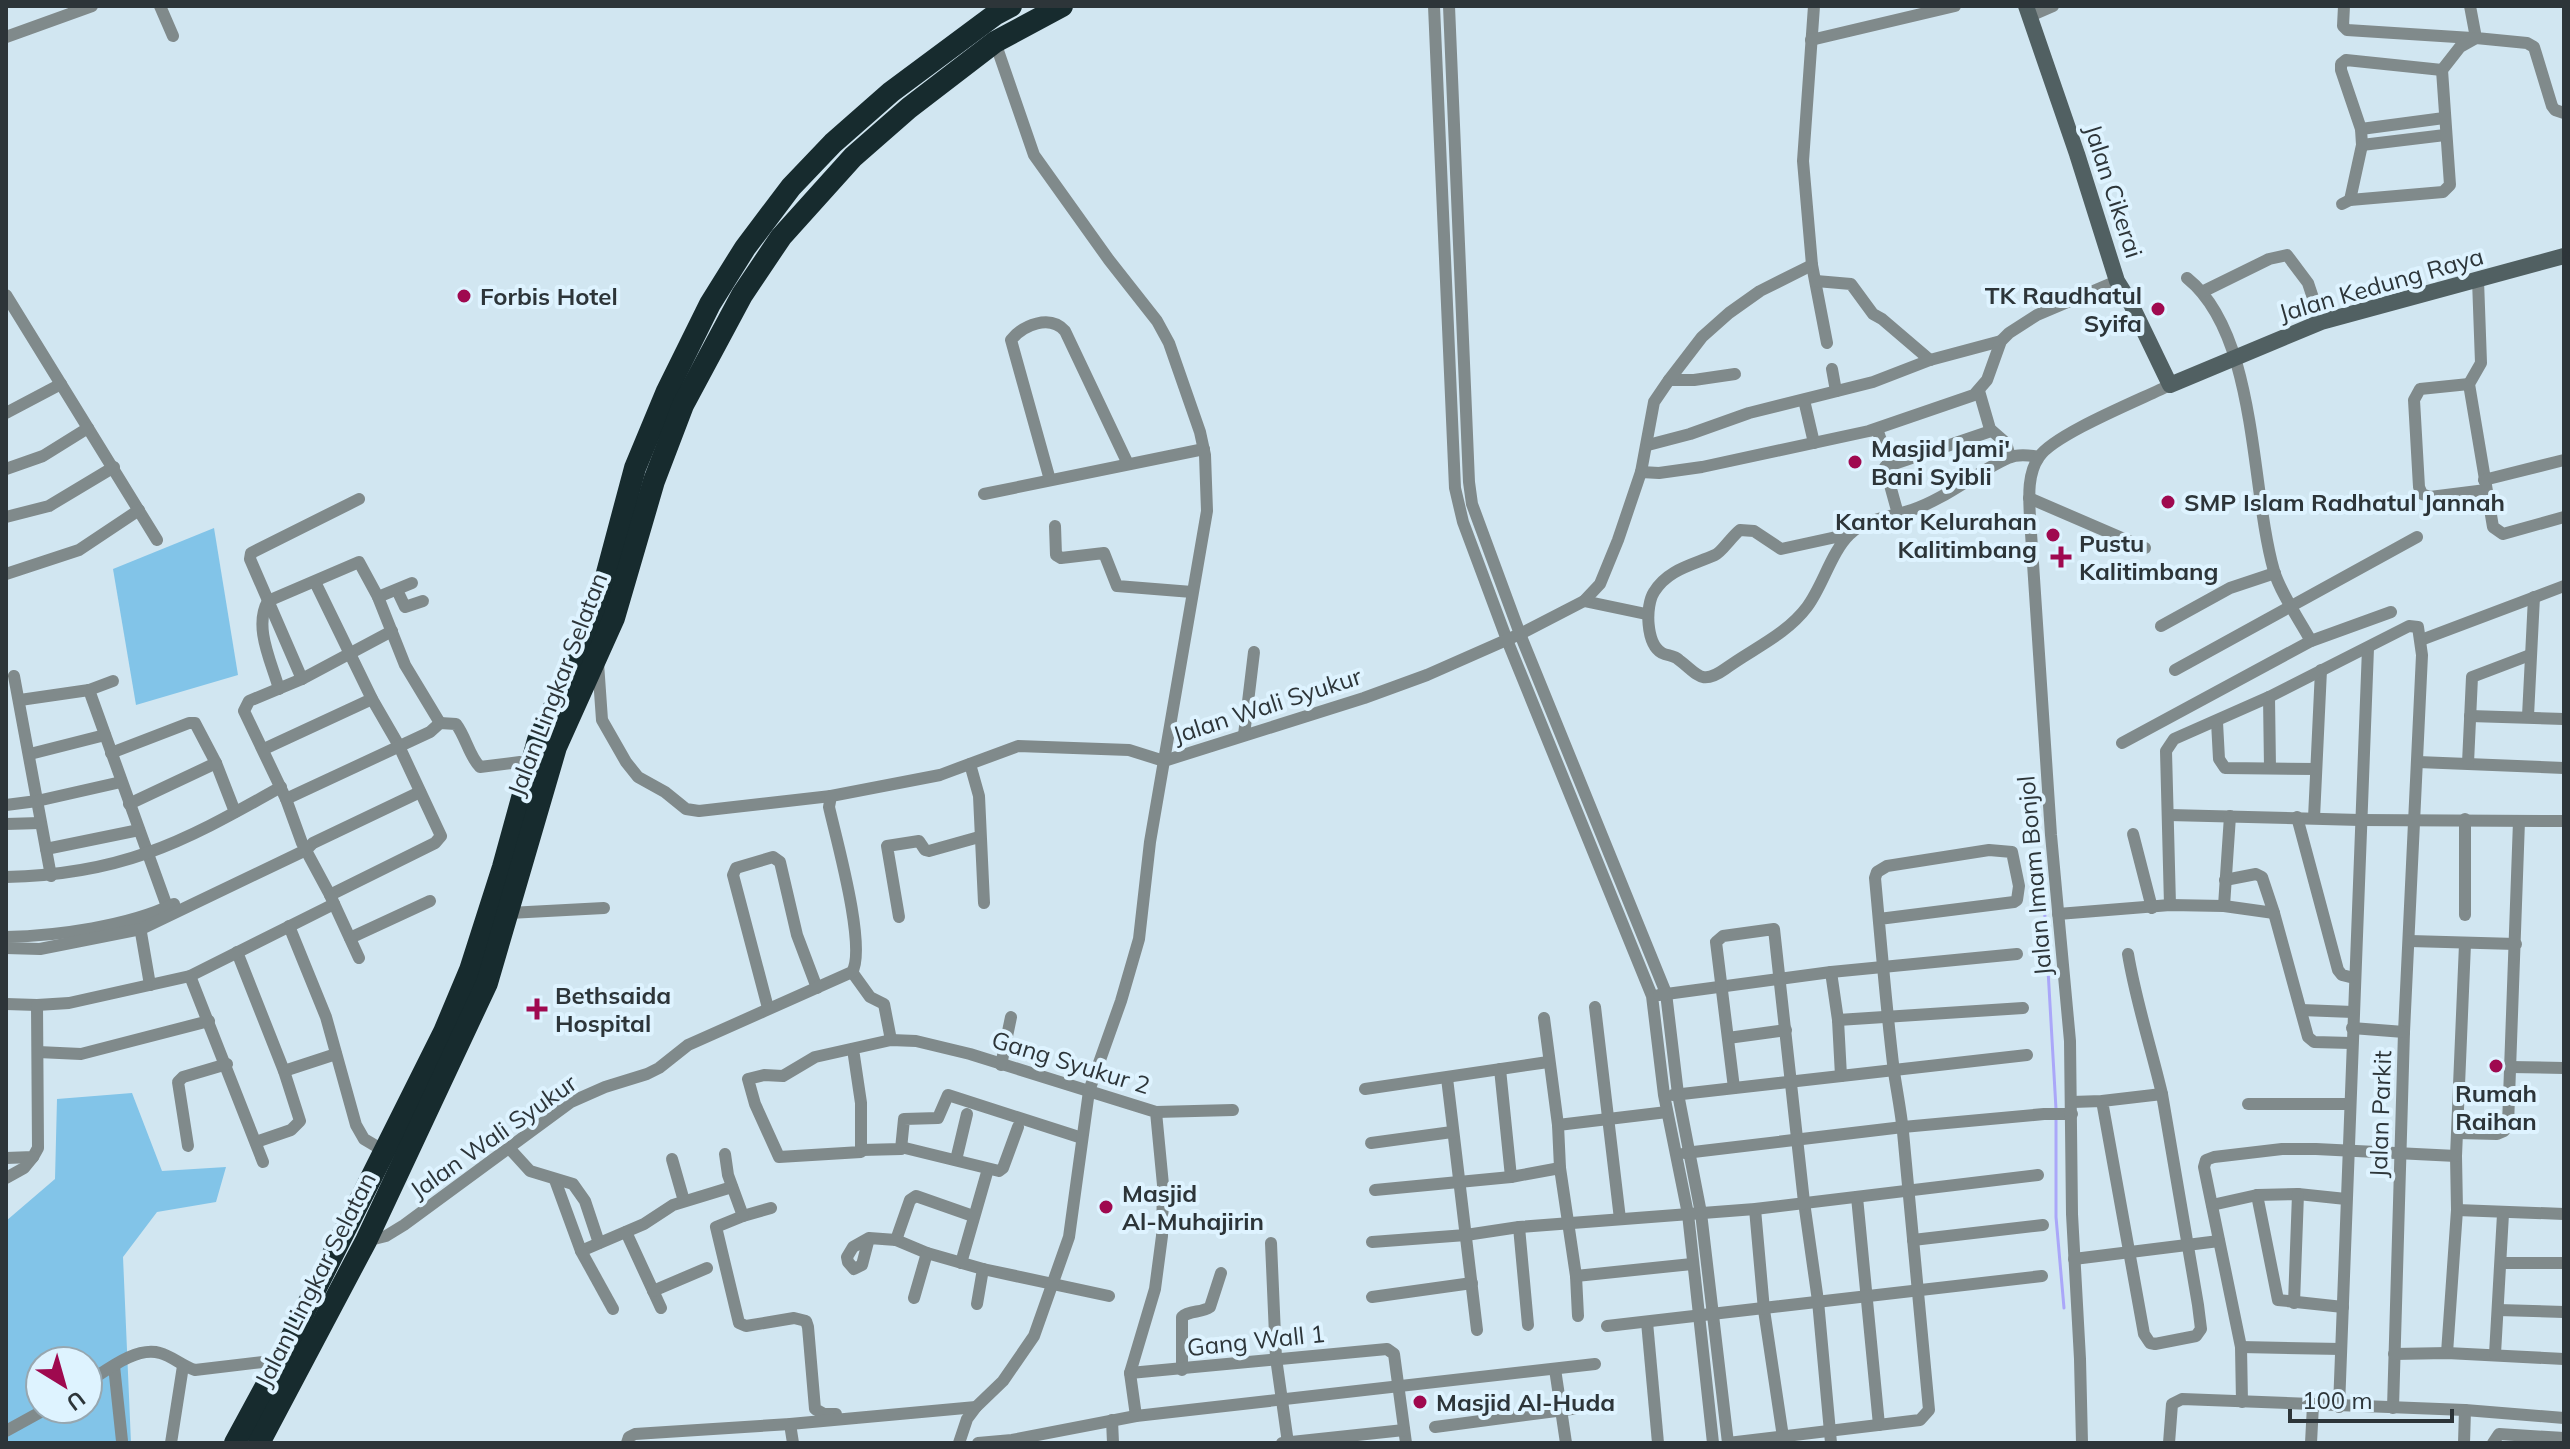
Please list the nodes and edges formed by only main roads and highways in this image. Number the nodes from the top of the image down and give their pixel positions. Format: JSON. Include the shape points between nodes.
{"nodes":[{"id":1,"x":1062,"y":6,"type":"edge"},
{"id":2,"x":1001,"y":9,"type":"edge"},
{"id":3,"x":589,"y":660,"type":"junction"},
{"id":4,"x":511,"y":869,"type":"junction"},
{"id":5,"x":235,"y":1443,"type":"edge"},
{"id":6,"x":259,"y":1443,"type":"edge"}],
"edges":[{"from":1,"to":3,"type":"highway","name":"Jalan Lingkar Selatan","via":[[995,42],[909,108],[853,157],[781,237],[742,295],[683,405],[654,481],[614,618]]},
{"from":2,"to":3,"type":"highway","name":"Jalan Lingkar Selatan","via":[[833,143],[745,248],[685,352],[635,468]]},
{"from":3,"to":4,"type":"highway","name":"Jalan Lingkar Selatan","via":[[538,740]]},
{"from":4,"to":5,"type":"highway","name":"Jalan Lingkar Selatan","via":[[444,1032]]},
{"from":4,"to":6,"type":"highway","name":"Jalan Lingkar Selatan","via":[[509,913],[464,1036],[366,1241]]}]}
